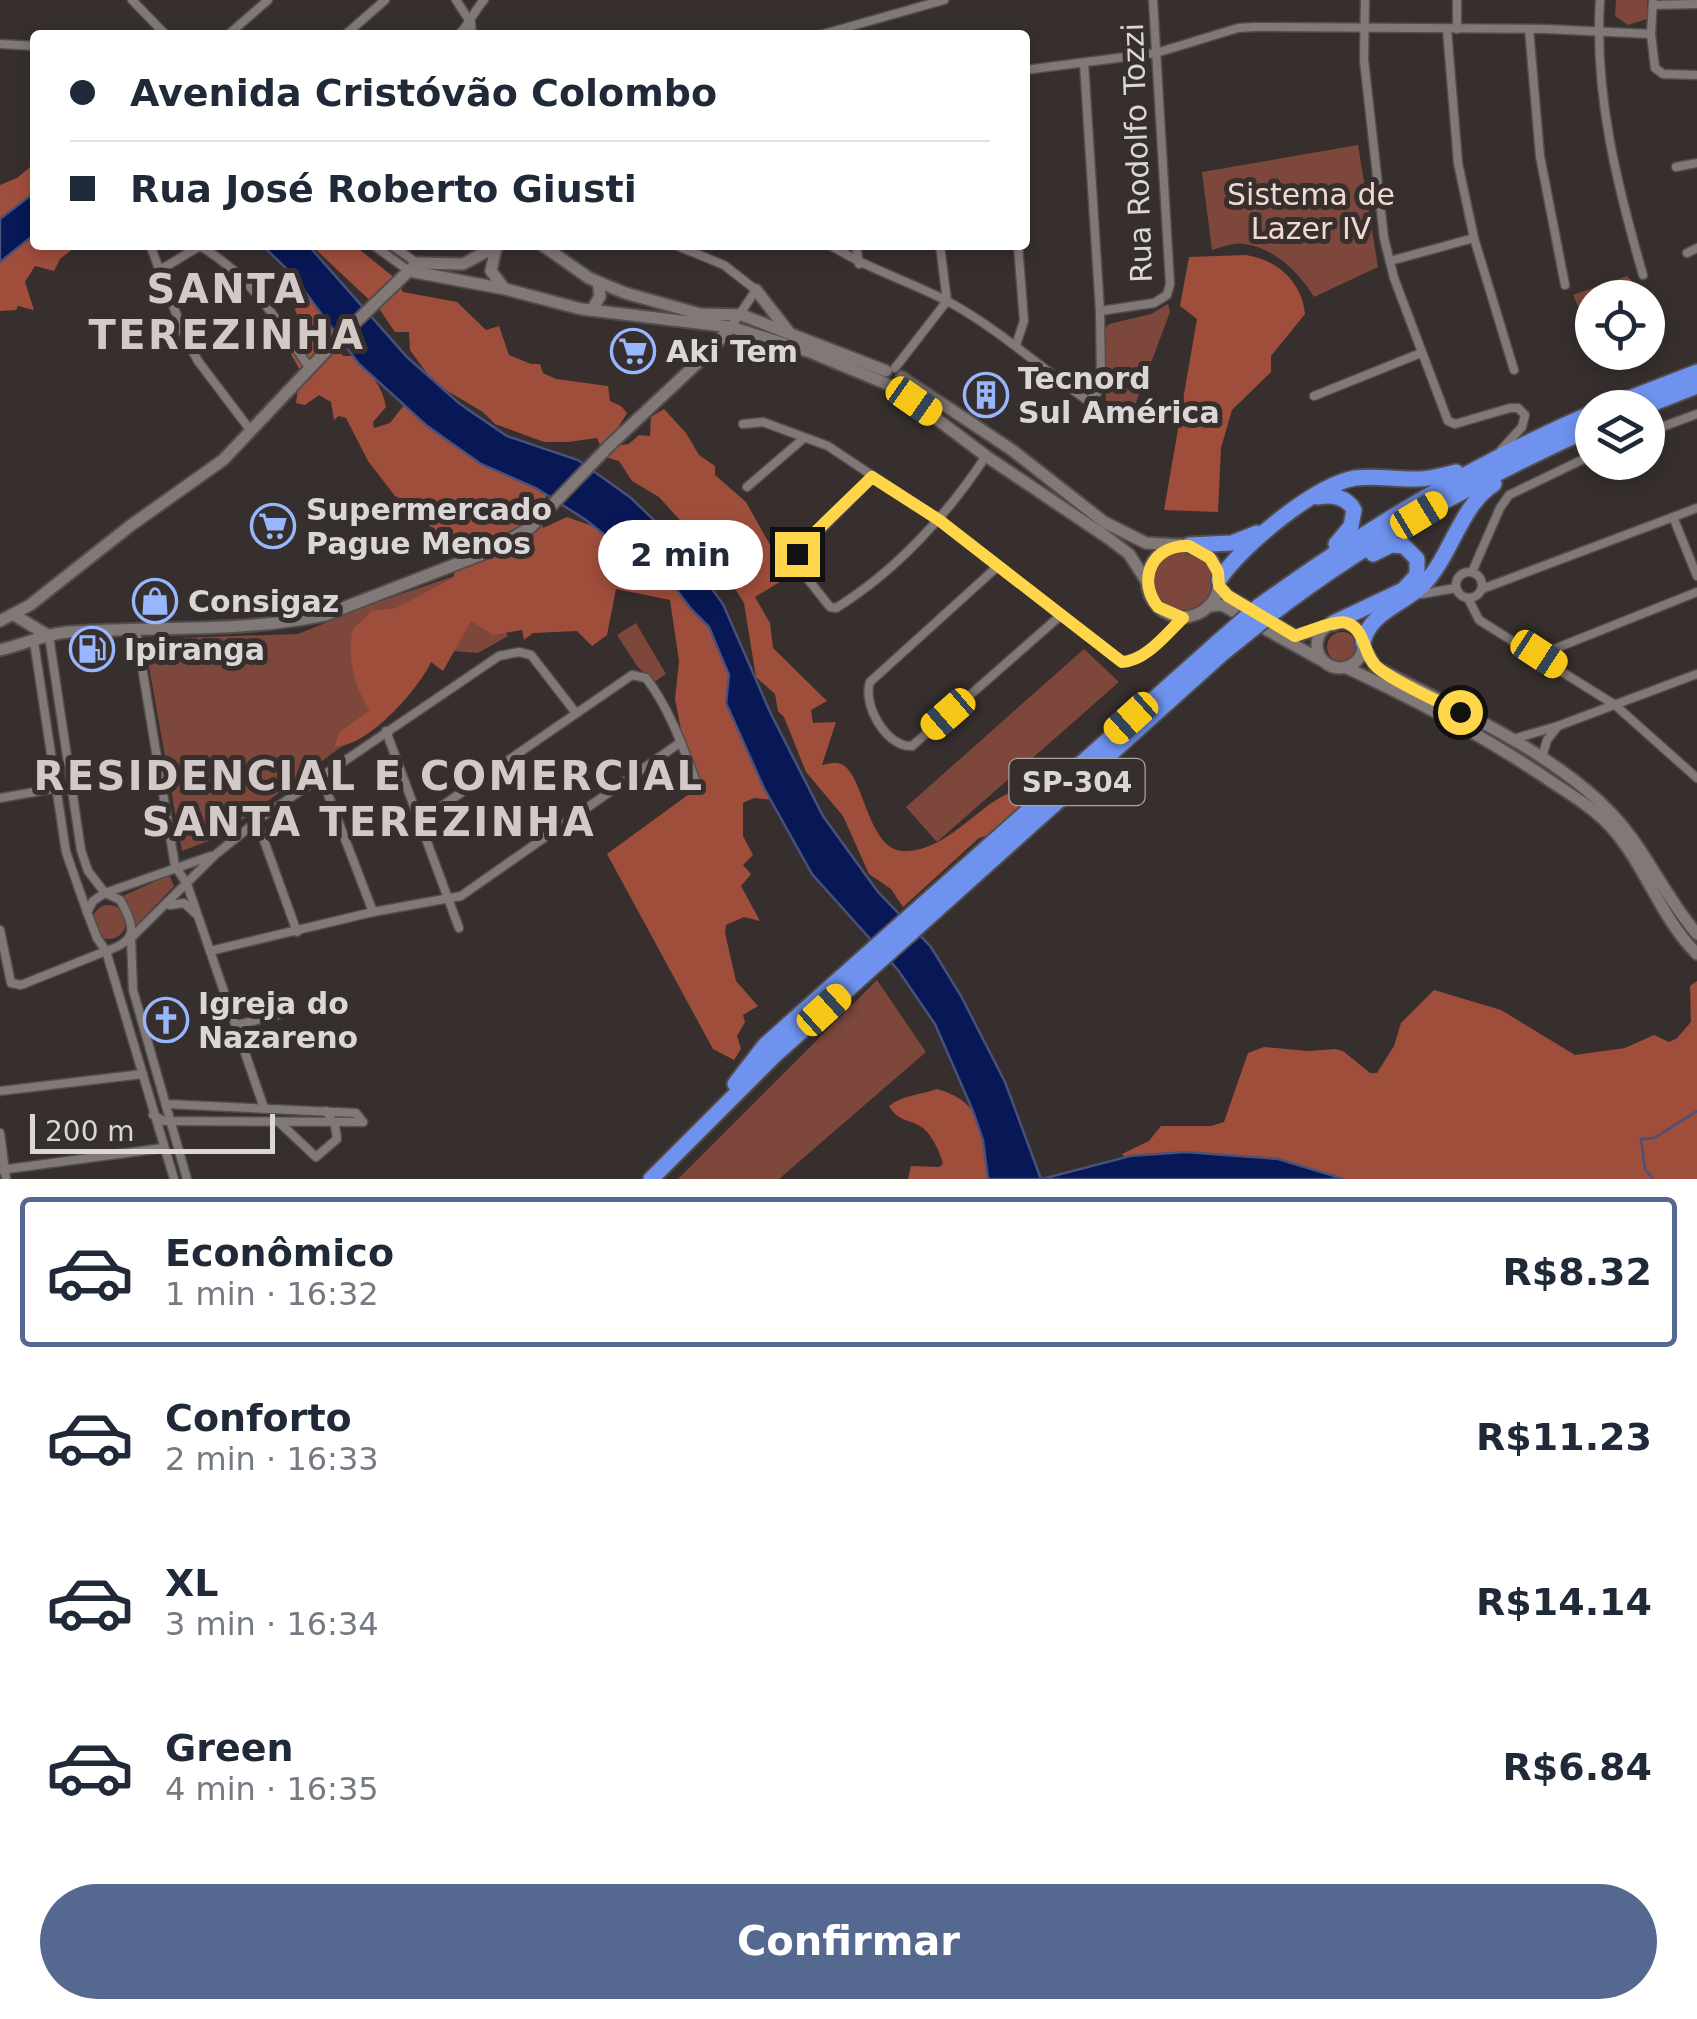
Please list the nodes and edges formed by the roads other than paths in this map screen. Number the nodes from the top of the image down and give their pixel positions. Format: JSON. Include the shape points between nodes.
{"nodes":[{"id":1,"x":132,"y":0,"type":"edge"},
{"id":2,"x":268,"y":0,"type":"edge"},
{"id":3,"x":384,"y":0,"type":"edge"},
{"id":4,"x":456,"y":0,"type":"edge"},
{"id":5,"x":484,"y":0,"type":"edge"},
{"id":6,"x":944,"y":0,"type":"edge"},
{"id":7,"x":1153,"y":0,"type":"edge"},
{"id":8,"x":1365,"y":0,"type":"edge"},
{"id":9,"x":1457,"y":0,"type":"edge"},
{"id":10,"x":1600,"y":0,"type":"edge"},
{"id":11,"x":1653,"y":2,"type":"edge"},
{"id":12,"x":1697,"y":4,"type":"edge"},
{"id":13,"x":471,"y":23,"type":"junction"},
{"id":14,"x":1363,"y":28,"type":"junction"},
{"id":15,"x":1452,"y":29,"type":"junction"},
{"id":16,"x":161,"y":30,"type":"edge"},
{"id":17,"x":234,"y":30,"type":"edge"},
{"id":18,"x":350,"y":30,"type":"edge"},
{"id":19,"x":463,"y":30,"type":"edge"},
{"id":20,"x":472,"y":30,"type":"edge"},
{"id":21,"x":839,"y":30,"type":"edge"},
{"id":22,"x":1529,"y":30,"type":"junction"},
{"id":23,"x":1598,"y":32,"type":"junction"},
{"id":24,"x":1651,"y":34,"type":"junction"},
{"id":25,"x":0,"y":44,"type":"edge"},
{"id":26,"x":30,"y":46,"type":"edge"},
{"id":27,"x":1156,"y":52,"type":"junction"},
{"id":28,"x":1084,"y":63,"type":"junction"},
{"id":29,"x":1030,"y":69,"type":"edge"},
{"id":30,"x":1697,"y":75,"type":"edge"},
{"id":31,"x":1697,"y":163,"type":"edge"},
{"id":32,"x":1676,"y":167,"type":"dead end"},
{"id":33,"x":1474,"y":238,"type":"junction"},
{"id":34,"x":1697,"y":248,"type":"edge"},
{"id":35,"x":152,"y":250,"type":"edge"},
{"id":36,"x":191,"y":250,"type":"edge"},
{"id":37,"x":207,"y":250,"type":"edge"},
{"id":38,"x":382,"y":250,"type":"edge"},
{"id":39,"x":397,"y":250,"type":"edge"},
{"id":40,"x":490,"y":250,"type":"edge"},
{"id":41,"x":497,"y":250,"type":"edge"},
{"id":42,"x":550,"y":250,"type":"edge"},
{"id":43,"x":687,"y":250,"type":"edge"},
{"id":44,"x":838,"y":250,"type":"edge"},
{"id":45,"x":857,"y":250,"type":"edge"},
{"id":46,"x":941,"y":250,"type":"edge"},
{"id":47,"x":1018,"y":250,"type":"edge"},
{"id":48,"x":1687,"y":253,"type":"dead end"},
{"id":49,"x":1390,"y":261,"type":"junction"},
{"id":50,"x":859,"y":264,"type":"junction"},
{"id":51,"x":413,"y":267,"type":"junction"},
{"id":52,"x":160,"y":270,"type":"junction"},
{"id":53,"x":1643,"y":274,"type":"dead end"},
{"id":54,"x":598,"y":282,"type":"junction"},
{"id":55,"x":1566,"y":285,"type":"dead end"},
{"id":56,"x":505,"y":289,"type":"junction"},
{"id":57,"x":756,"y":290,"type":"junction"},
{"id":58,"x":947,"y":301,"type":"junction"},
{"id":59,"x":686,"y":309,"type":"junction"},
{"id":60,"x":592,"y":310,"type":"junction"},
{"id":61,"x":1100,"y":311,"type":"junction"},
{"id":62,"x":742,"y":315,"type":"junction"},
{"id":63,"x":709,"y":326,"type":"junction"},
{"id":64,"x":731,"y":328,"type":"junction"},
{"id":65,"x":788,"y":332,"type":"junction"},
{"id":66,"x":1016,"y":345,"type":"junction"},
{"id":67,"x":1421,"y":352,"type":"junction"},
{"id":68,"x":708,"y":354,"type":"junction"},
{"id":69,"x":310,"y":368,"type":"junction"},
{"id":70,"x":1514,"y":370,"type":"dead end"},
{"id":71,"x":1697,"y":372,"type":"edge"},
{"id":72,"x":893,"y":377,"type":"junction"},
{"id":73,"x":1697,"y":386,"type":"edge"},
{"id":74,"x":1650,"y":390,"type":"edge"},
{"id":75,"x":1314,"y":396,"type":"dead end"},
{"id":76,"x":1665,"y":399,"type":"edge"},
{"id":77,"x":1088,"y":401,"type":"junction"},
{"id":78,"x":1697,"y":414,"type":"edge"},
{"id":79,"x":1575,"y":420,"type":"edge"},
{"id":80,"x":1121,"y":423,"type":"dead end"},
{"id":81,"x":743,"y":424,"type":"dead end"},
{"id":82,"x":1665,"y":426,"type":"edge"},
{"id":83,"x":251,"y":431,"type":"junction"},
{"id":84,"x":1575,"y":435,"type":"edge"},
{"id":85,"x":804,"y":437,"type":"junction"},
{"id":86,"x":1575,"y":438,"type":"edge"},
{"id":87,"x":986,"y":456,"type":"junction"},
{"id":88,"x":1490,"y":460,"type":"junction"},
{"id":89,"x":1575,"y":463,"type":"edge"},
{"id":90,"x":1474,"y":467,"type":"junction"},
{"id":91,"x":872,"y":477,"type":"junction"},
{"id":92,"x":747,"y":487,"type":"dead end"},
{"id":93,"x":1309,"y":500,"type":"junction"},
{"id":94,"x":1697,"y":508,"type":"edge"},
{"id":95,"x":1674,"y":517,"type":"junction"},
{"id":96,"x":939,"y":520,"type":"junction"},
{"id":97,"x":1275,"y":526,"type":"junction"},
{"id":98,"x":1185,"y":545,"type":"junction"},
{"id":99,"x":997,"y":567,"type":"junction"},
{"id":100,"x":1472,"y":572,"type":"junction"},
{"id":101,"x":1697,"y":576,"type":"edge"},
{"id":102,"x":1147,"y":582,"type":"junction"},
{"id":103,"x":1219,"y":583,"type":"junction"},
{"id":104,"x":1456,"y":588,"type":"junction"},
{"id":105,"x":1282,"y":589,"type":"junction"},
{"id":106,"x":1482,"y":589,"type":"junction"},
{"id":107,"x":1697,"y":592,"type":"edge"},
{"id":108,"x":1468,"y":598,"type":"junction"},
{"id":109,"x":1209,"y":606,"type":"junction"},
{"id":110,"x":1396,"y":606,"type":"junction"},
{"id":111,"x":1266,"y":613,"type":"junction"},
{"id":112,"x":14,"y":615,"type":"junction"},
{"id":113,"x":1060,"y":616,"type":"junction"},
{"id":114,"x":1183,"y":618,"type":"junction"},
{"id":115,"x":0,"y":620,"type":"edge"},
{"id":116,"x":1329,"y":626,"type":"junction"},
{"id":117,"x":136,"y":632,"type":"junction"},
{"id":118,"x":48,"y":636,"type":"junction"},
{"id":119,"x":34,"y":642,"type":"junction"},
{"id":120,"x":1363,"y":644,"type":"junction"},
{"id":121,"x":0,"y":650,"type":"edge"},
{"id":122,"x":1539,"y":654,"type":"junction"},
{"id":123,"x":1324,"y":662,"type":"junction"},
{"id":124,"x":1347,"y":668,"type":"junction"},
{"id":125,"x":1697,"y":674,"type":"edge"},
{"id":126,"x":1615,"y":705,"type":"junction"},
{"id":127,"x":576,"y":713,"type":"junction"},
{"id":128,"x":1558,"y":726,"type":"junction"},
{"id":129,"x":386,"y":730,"type":"junction"},
{"id":130,"x":1510,"y":739,"type":"junction"},
{"id":131,"x":681,"y":742,"type":"junction"},
{"id":132,"x":1542,"y":760,"type":"junction"},
{"id":133,"x":321,"y":776,"type":"junction"},
{"id":134,"x":1697,"y":778,"type":"edge"},
{"id":135,"x":698,"y":787,"type":"dead end"},
{"id":136,"x":56,"y":788,"type":"junction"},
{"id":137,"x":0,"y":798,"type":"edge"},
{"id":138,"x":257,"y":821,"type":"junction"},
{"id":139,"x":420,"y":821,"type":"junction"},
{"id":140,"x":215,"y":854,"type":"junction"},
{"id":141,"x":174,"y":866,"type":"junction"},
{"id":142,"x":187,"y":884,"type":"junction"},
{"id":143,"x":104,"y":893,"type":"junction"},
{"id":144,"x":448,"y":900,"type":"junction"},
{"id":145,"x":165,"y":906,"type":"junction"},
{"id":146,"x":87,"y":912,"type":"junction"},
{"id":147,"x":373,"y":912,"type":"junction"},
{"id":148,"x":197,"y":915,"type":"junction"},
{"id":149,"x":460,"y":928,"type":"dead end"},
{"id":150,"x":0,"y":930,"type":"edge"},
{"id":151,"x":298,"y":932,"type":"junction"},
{"id":152,"x":1697,"y":934,"type":"edge"},
{"id":153,"x":131,"y":938,"type":"junction"},
{"id":154,"x":106,"y":951,"type":"junction"},
{"id":155,"x":210,"y":951,"type":"junction"},
{"id":156,"x":1697,"y":954,"type":"edge"},
{"id":157,"x":293,"y":1011,"type":"dead end"},
{"id":158,"x":237,"y":1025,"type":"junction"},
{"id":159,"x":142,"y":1074,"type":"junction"},
{"id":160,"x":0,"y":1092,"type":"edge"},
{"id":161,"x":166,"y":1104,"type":"junction"},
{"id":162,"x":264,"y":1108,"type":"junction"},
{"id":163,"x":326,"y":1112,"type":"junction"},
{"id":164,"x":154,"y":1116,"type":"junction"},
{"id":165,"x":171,"y":1120,"type":"junction"},
{"id":166,"x":281,"y":1124,"type":"junction"},
{"id":167,"x":334,"y":1124,"type":"junction"},
{"id":168,"x":0,"y":1133,"type":"edge"},
{"id":169,"x":163,"y":1148,"type":"junction"},
{"id":170,"x":3,"y":1173,"type":"edge"},
{"id":171,"x":174,"y":1179,"type":"edge"},
{"id":172,"x":187,"y":1179,"type":"edge"},
{"id":173,"x":651,"y":1179,"type":"edge"}],
"edges":[{"from":1,"to":16,"type":"street"},
{"from":2,"to":17,"type":"street"},
{"from":3,"to":18,"type":"street"},
{"from":4,"to":13,"type":"street"},
{"from":5,"to":13,"type":"street"},
{"from":6,"to":21,"type":"street"},
{"from":7,"to":27,"type":"street","name":"Rua Rodolfo Tozzi"},
{"from":8,"to":14,"type":"street"},
{"from":9,"to":15,"type":"street"},
{"from":10,"to":23,"type":"street"},
{"from":11,"to":12,"type":"street"},
{"from":11,"to":24,"type":"street"},
{"from":13,"to":19,"type":"street"},
{"from":13,"to":20,"type":"street"},
{"from":14,"to":15,"type":"street"},
{"from":14,"to":27,"type":"street","via":[[1238,28]]},
{"from":14,"to":49,"type":"street"},
{"from":15,"to":22,"type":"street"},
{"from":15,"to":33,"type":"street","via":[[1458,163]]},
{"from":22,"to":23,"type":"street"},
{"from":22,"to":55,"type":"street","via":[[1540,156]]},
{"from":23,"to":24,"type":"street"},
{"from":23,"to":53,"type":"street","via":[[1613,160]]},
{"from":24,"to":30,"type":"street","via":[[1655,68]]},
{"from":25,"to":26,"type":"street"},
{"from":27,"to":28,"type":"street"},
{"from":27,"to":61,"type":"street","name":"Rua Rodolfo Tozzi","via":[[1170,284],[1159,301]]},
{"from":28,"to":29,"type":"street"},
{"from":28,"to":61,"type":"street"},
{"from":31,"to":32,"type":"street"},
{"from":33,"to":49,"type":"street"},
{"from":33,"to":70,"type":"street"},
{"from":34,"to":48,"type":"street"},
{"from":35,"to":52,"type":"street"},
{"from":36,"to":52,"type":"street"},
{"from":37,"to":69,"type":"street","via":[[255,290]]},
{"from":38,"to":51,"type":"street"},
{"from":39,"to":51,"type":"street"},
{"from":40,"to":51,"type":"street","via":[[464,264]]},
{"from":41,"to":56,"type":"street","via":[[491,270]]},
{"from":42,"to":54,"type":"street"},
{"from":43,"to":57,"type":"street","via":[[724,265]]},
{"from":44,"to":50,"type":"street"},
{"from":45,"to":50,"type":"street"},
{"from":46,"to":58,"type":"street"},
{"from":47,"to":66,"type":"street","via":[[1024,321]]},
{"from":49,"to":67,"type":"street"},
{"from":50,"to":58,"type":"street"},
{"from":51,"to":56,"type":"street"},
{"from":51,"to":69,"type":"street"},
{"from":52,"to":83,"type":"street","via":[[198,361]]},
{"from":54,"to":59,"type":"street"},
{"from":54,"to":60,"type":"street"},
{"from":56,"to":60,"type":"street"},
{"from":57,"to":62,"type":"street"},
{"from":57,"to":65,"type":"street"},
{"from":58,"to":66,"type":"street"},
{"from":58,"to":72,"type":"street"},
{"from":59,"to":62,"type":"street"},
{"from":59,"to":63,"type":"street"},
{"from":60,"to":63,"type":"street"},
{"from":61,"to":77,"type":"street","via":[[1101,380]]},
{"from":62,"to":64,"type":"street"},
{"from":62,"to":65,"type":"street"},
{"from":63,"to":64,"type":"street"},
{"from":63,"to":68,"type":"street"},
{"from":64,"to":68,"type":"street"},
{"from":64,"to":72,"type":"street"},
{"from":65,"to":72,"type":"street"},
{"from":66,"to":77,"type":"street"},
{"from":67,"to":75,"type":"street"},
{"from":67,"to":88,"type":"street","via":[[1450,422],[1522,411],[1522,428]]},
{"from":68,"to":117,"type":"street","via":[[531,527],[490,551],[325,615],[274,626]]},
{"from":69,"to":83,"type":"street"},
{"from":71,"to":74,"type":"highway"},
{"from":72,"to":87,"type":"street"},
{"from":72,"to":98,"type":"street","via":[[1012,450],[1104,522],[1146,543]]},
{"from":73,"to":76,"type":"highway"},
{"from":77,"to":80,"type":"street"},
{"from":78,"to":82,"type":"street"},
{"from":79,"to":88,"type":"highway","number":"SP-304"},
{"from":81,"to":85,"type":"street","via":[[763,422]]},
{"from":83,"to":112,"type":"street","via":[[223,460]]},
{"from":84,"to":111,"type":"highway","number":"SP-304","via":[[1443,501]]},
{"from":85,"to":91,"type":"street"},
{"from":85,"to":92,"type":"street"},
{"from":86,"to":110,"type":"highway","via":[[1481,492],[1447,555]]},
{"from":87,"to":96,"type":"street"},
{"from":87,"to":102,"type":"street","via":[[1118,546]]},
{"from":88,"to":90,"type":"highway","number":"SP-304"},
{"from":89,"to":100,"type":"street","via":[[1509,495]]},
{"from":90,"to":93,"type":"highway","via":[[1421,480],[1350,479]]},
{"from":90,"to":105,"type":"highway","number":"SP-304"},
{"from":91,"to":96,"type":"street"},
{"from":91,"to":96,"type":"street","via":[[797,554],[827,606],[836,608],[856,595]]},
{"from":93,"to":97,"type":"highway"},
{"from":93,"to":105,"type":"highway","via":[[1340,498],[1352,507],[1354,520]]},
{"from":94,"to":95,"type":"street"},
{"from":95,"to":101,"type":"street"},
{"from":95,"to":106,"type":"street"},
{"from":96,"to":99,"type":"street"},
{"from":97,"to":98,"type":"highway","via":[[1232,542]]},
{"from":97,"to":103,"type":"highway","via":[[1237,557]]},
{"from":98,"to":102,"type":"street","via":[[1156,557]]},
{"from":98,"to":103,"type":"street","via":[[1210,558]]},
{"from":99,"to":113,"type":"street"},
{"from":99,"to":113,"type":"street","via":[[870,682],[868,699],[894,742],[912,746]]},
{"from":100,"to":104,"type":"street","via":[[1460,576]]},
{"from":100,"to":106,"type":"street"},
{"from":102,"to":114,"type":"street","via":[[1158,607]]},
{"from":103,"to":109,"type":"street"},
{"from":103,"to":116,"type":"street","via":[[1228,596],[1295,636]]},
{"from":104,"to":108,"type":"street"},
{"from":104,"to":110,"type":"street","via":[[1427,591]]},
{"from":105,"to":111,"type":"highway","number":"SP-304"},
{"from":106,"to":108,"type":"street"},
{"from":107,"to":122,"type":"street"},
{"from":108,"to":122,"type":"street","via":[[1479,620]]},
{"from":109,"to":114,"type":"street"},
{"from":109,"to":123,"type":"street","via":[[1222,606]]},
{"from":110,"to":120,"type":"highway","via":[[1367,628]]},
{"from":111,"to":116,"type":"highway","via":[[1386,547],[1412,552],[1419,567],[1412,583]]},
{"from":111,"to":173,"type":"highway","number":"SP-304","bridge":true,"via":[[870,960]]},
{"from":112,"to":115,"type":"street"},
{"from":112,"to":118,"type":"street"},
{"from":113,"to":114,"type":"street","via":[[1122,662],[1146,652]]},
{"from":116,"to":120,"type":"street","via":[[1352,626]]},
{"from":116,"to":123,"type":"street","via":[[1317,642]]},
{"from":117,"to":118,"type":"street"},
{"from":117,"to":141,"type":"street"},
{"from":118,"to":119,"type":"street"},
{"from":118,"to":143,"type":"street","via":[[81,850]]},
{"from":119,"to":121,"type":"street"},
{"from":119,"to":136,"type":"street"},
{"from":120,"to":124,"type":"street","via":[[1359,660]]},
{"from":120,"to":130,"type":"street","via":[[1376,667]]},
{"from":122,"to":126,"type":"street"},
{"from":123,"to":124,"type":"street"},
{"from":124,"to":156,"type":"street","via":[[1447,717],[1591,808],[1624,842],[1665,916]]},
{"from":125,"to":126,"type":"street"},
{"from":126,"to":128,"type":"street"},
{"from":126,"to":134,"type":"street"},
{"from":127,"to":129,"type":"street","via":[[532,655],[519,652],[491,660]]},
{"from":127,"to":131,"type":"street","via":[[628,677],[643,676]]},
{"from":127,"to":139,"type":"street"},
{"from":128,"to":130,"type":"street"},
{"from":128,"to":132,"type":"street"},
{"from":129,"to":133,"type":"street"},
{"from":129,"to":139,"type":"street"},
{"from":130,"to":132,"type":"street"},
{"from":131,"to":135,"type":"street"},
{"from":131,"to":144,"type":"street"},
{"from":132,"to":152,"type":"street","via":[[1617,820]]},
{"from":133,"to":138,"type":"street"},
{"from":133,"to":147,"type":"street"},
{"from":136,"to":137,"type":"street"},
{"from":136,"to":146,"type":"street","via":[[66,852]]},
{"from":138,"to":140,"type":"street"},
{"from":138,"to":151,"type":"street"},
{"from":139,"to":144,"type":"street"},
{"from":140,"to":141,"type":"street"},
{"from":140,"to":142,"type":"street"},
{"from":141,"to":142,"type":"street"},
{"from":141,"to":143,"type":"street"},
{"from":142,"to":145,"type":"street"},
{"from":142,"to":148,"type":"street"},
{"from":143,"to":146,"type":"street"},
{"from":143,"to":153,"type":"street","via":[[124,906]]},
{"from":144,"to":147,"type":"street"},
{"from":144,"to":149,"type":"street"},
{"from":145,"to":148,"type":"street","via":[[184,903]]},
{"from":145,"to":153,"type":"street"},
{"from":146,"to":154,"type":"street"},
{"from":147,"to":151,"type":"street"},
{"from":148,"to":155,"type":"street"},
{"from":150,"to":154,"type":"street","via":[[11,982],[21,984]]},
{"from":151,"to":155,"type":"street"},
{"from":153,"to":154,"type":"street"},
{"from":153,"to":161,"type":"street","via":[[133,990]]},
{"from":154,"to":159,"type":"street"},
{"from":155,"to":158,"type":"street"},
{"from":157,"to":158,"type":"street"},
{"from":158,"to":162,"type":"street"},
{"from":159,"to":160,"type":"street"},
{"from":159,"to":164,"type":"street"},
{"from":161,"to":162,"type":"street"},
{"from":161,"to":165,"type":"street"},
{"from":162,"to":163,"type":"street"},
{"from":163,"to":167,"type":"street"},
{"from":163,"to":167,"type":"street","via":[[356,1113],[364,1122]]},
{"from":164,"to":165,"type":"street"},
{"from":164,"to":169,"type":"street"},
{"from":165,"to":166,"type":"street"},
{"from":165,"to":172,"type":"street"},
{"from":166,"to":167,"type":"street"},
{"from":166,"to":167,"type":"street","via":[[316,1157],[337,1139]]},
{"from":168,"to":170,"type":"street"},
{"from":169,"to":170,"type":"street"},
{"from":169,"to":171,"type":"street"}]}
